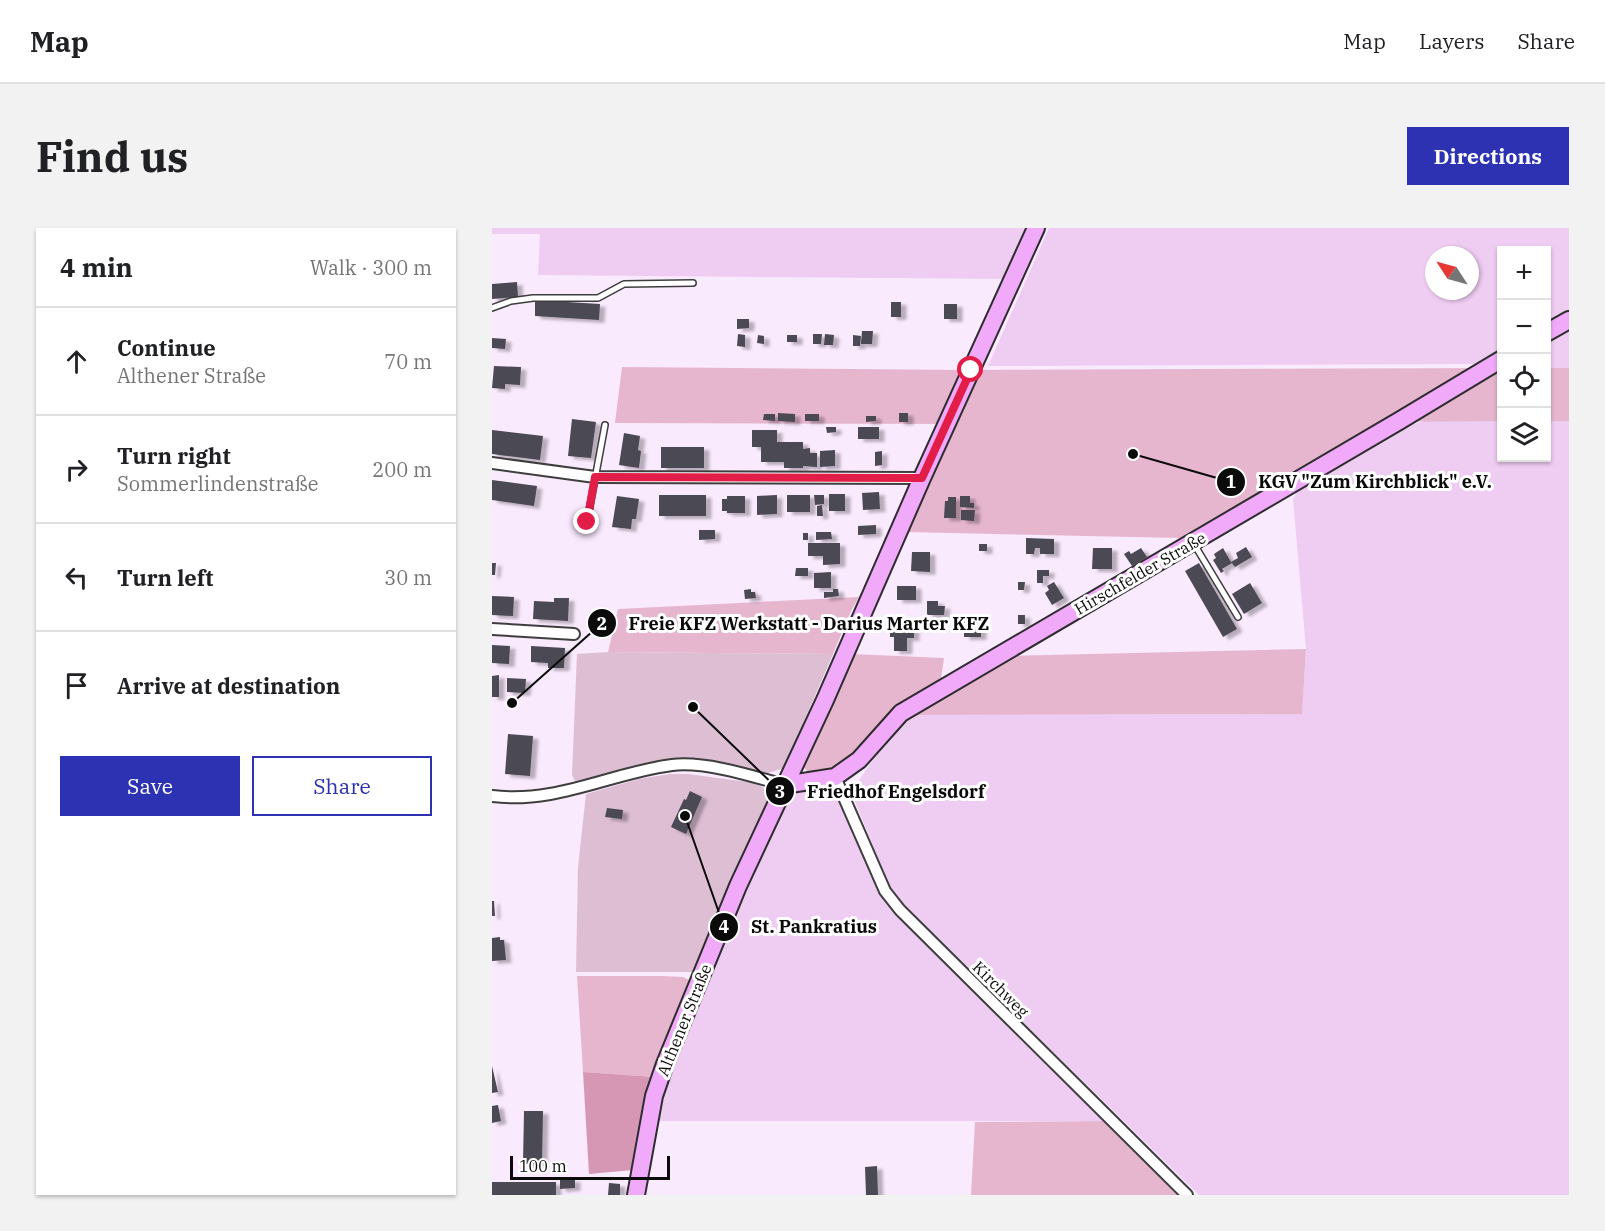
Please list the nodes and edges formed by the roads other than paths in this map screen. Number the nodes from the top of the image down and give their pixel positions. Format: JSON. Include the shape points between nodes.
{"nodes":[{"id":1,"x":1036,"y":228,"type":"edge"},
{"id":2,"x":693,"y":283,"type":"dead end"},
{"id":3,"x":492,"y":308,"type":"edge"},
{"id":4,"x":1569,"y":320,"type":"edge"},
{"id":5,"x":1551,"y":330,"type":"edge"},
{"id":6,"x":1497,"y":362,"type":"edge"},
{"id":7,"x":605,"y":425,"type":"dead end"},
{"id":8,"x":492,"y":463,"type":"edge"},
{"id":9,"x":595,"y":477,"type":"junction"},
{"id":10,"x":922,"y":478,"type":"junction"},
{"id":11,"x":587,"y":522,"type":"dead end"},
{"id":12,"x":1193,"y":542,"type":"junction"},
{"id":13,"x":1238,"y":617,"type":"dead end"},
{"id":14,"x":492,"y":629,"type":"edge"},
{"id":15,"x":574,"y":634,"type":"dead end"},
{"id":16,"x":835,"y":777,"type":"junction"},
{"id":17,"x":784,"y":785,"type":"junction"},
{"id":18,"x":492,"y":796,"type":"edge"},
{"id":19,"x":636,"y":1195,"type":"edge"},
{"id":20,"x":1187,"y":1195,"type":"edge"}],
"edges":[{"from":1,"to":10,"type":"main road","name":"Althener Straße"},
{"from":2,"to":3,"type":"lane","via":[[624,284],[598,298],[533,298]]},
{"from":4,"to":5,"type":"main road"},
{"from":6,"to":12,"type":"main road","name":"Hirschfelder Straße"},
{"from":7,"to":9,"type":"lane"},
{"from":8,"to":9,"type":"street"},
{"from":9,"to":10,"type":"street"},
{"from":9,"to":11,"type":"lane"},
{"from":10,"to":17,"type":"main road","name":"Althener Straße"},
{"from":12,"to":13,"type":"lane"},
{"from":12,"to":16,"type":"main road","name":"Hirschfelder Straße","via":[[901,712],[859,760]]},
{"from":14,"to":15,"type":"street"},
{"from":16,"to":17,"type":"main road","name":"Hirschfelder Straße"},
{"from":16,"to":20,"type":"street","name":"Kirchweg","via":[[885,891],[900,910]]},
{"from":17,"to":18,"type":"street","via":[[709,767],[674,765],[552,795]]},
{"from":17,"to":19,"type":"main road","name":"Althener Straße","via":[[665,1064],[654,1096]]}]}
